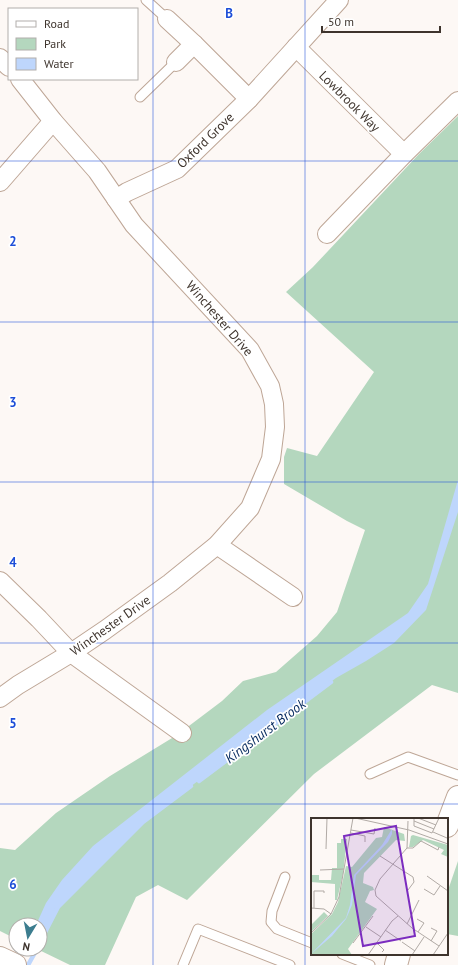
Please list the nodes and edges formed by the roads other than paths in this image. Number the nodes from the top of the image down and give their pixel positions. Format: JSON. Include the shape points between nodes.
{"nodes":[{"id":1,"x":146,"y":0,"type":"edge"},
{"id":2,"x":338,"y":0,"type":"edge"},
{"id":3,"x":167,"y":19,"type":"joint"},
{"id":4,"x":194,"y":44,"type":"junction"},
{"id":5,"x":296,"y":47,"type":"junction"},
{"id":6,"x":0,"y":58,"type":"edge"},
{"id":7,"x":176,"y":62,"type":"joint"},
{"id":8,"x":8,"y":66,"type":"edge"},
{"id":9,"x":21,"y":80,"type":"edge"},
{"id":10,"x":140,"y":97,"type":"dead end"},
{"id":11,"x":249,"y":99,"type":"junction"},
{"id":12,"x":458,"y":101,"type":"edge"},
{"id":13,"x":53,"y":121,"type":"junction"},
{"id":14,"x":404,"y":154,"type":"junction"},
{"id":15,"x":0,"y":182,"type":"edge"},
{"id":16,"x":116,"y":199,"type":"junction"},
{"id":17,"x":328,"y":234,"type":"dead end"},
{"id":18,"x":217,"y":545,"type":"junction"},
{"id":19,"x":0,"y":581,"type":"edge"},
{"id":20,"x":293,"y":597,"type":"dead end"},
{"id":21,"x":71,"y":653,"type":"junction"},
{"id":22,"x":0,"y":698,"type":"edge"},
{"id":23,"x":182,"y":733,"type":"dead end"},
{"id":24,"x":370,"y":774,"type":"dead end"},
{"id":25,"x":458,"y":775,"type":"edge"},
{"id":26,"x":458,"y":797,"type":"edge"},
{"id":27,"x":448,"y":823,"type":"edge"},
{"id":28,"x":285,"y":877,"type":"dead end"},
{"id":29,"x":311,"y":943,"type":"edge"},
{"id":30,"x":345,"y":955,"type":"edge"},
{"id":31,"x":399,"y":955,"type":"edge"},
{"id":32,"x":0,"y":958,"type":"edge"},
{"id":33,"x":15,"y":965,"type":"edge"},
{"id":34,"x":183,"y":965,"type":"edge"},
{"id":35,"x":290,"y":965,"type":"edge"},
{"id":36,"x":370,"y":965,"type":"edge"},
{"id":37,"x":396,"y":965,"type":"edge"}],
"edges":[{"from":1,"to":3,"type":"lane"},
{"from":2,"to":5,"type":"street","name":"Oxford Grove"},
{"from":3,"to":4,"type":"street"},
{"from":4,"to":7,"type":"street"},
{"from":4,"to":11,"type":"street"},
{"from":5,"to":11,"type":"street","name":"Oxford Grove"},
{"from":5,"to":14,"type":"street","name":"Lowbrook Way"},
{"from":6,"to":8,"type":"street"},
{"from":7,"to":10,"type":"lane"},
{"from":9,"to":13,"type":"street","name":"Winchester Drive"},
{"from":11,"to":16,"type":"street","name":"Oxford Grove","via":[[177,169]]},
{"from":12,"to":14,"type":"street"},
{"from":13,"to":15,"type":"street"},
{"from":13,"to":16,"type":"street","name":"Winchester Drive","via":[[97,171]]},
{"from":14,"to":17,"type":"street"},
{"from":16,"to":18,"type":"street","name":"Winchester Drive","via":[[134,225],[250,350],[270,386],[275,427],[271,459],[250,508]]},
{"from":18,"to":20,"type":"street"},
{"from":18,"to":21,"type":"street","name":"Winchester Drive","via":[[170,583]]},
{"from":19,"to":21,"type":"street"},
{"from":21,"to":22,"type":"street","name":"Winchester Drive"},
{"from":21,"to":23,"type":"street"},
{"from":24,"to":25,"type":"lane","via":[[408,757]]},
{"from":26,"to":27,"type":"street"},
{"from":28,"to":29,"type":"lane","via":[[272,911],[271,922],[277,929]]},
{"from":30,"to":36,"type":"lane"},
{"from":31,"to":37,"type":"street"},
{"from":32,"to":33,"type":"street"},
{"from":34,"to":35,"type":"lane","via":[[198,929]]}]}
